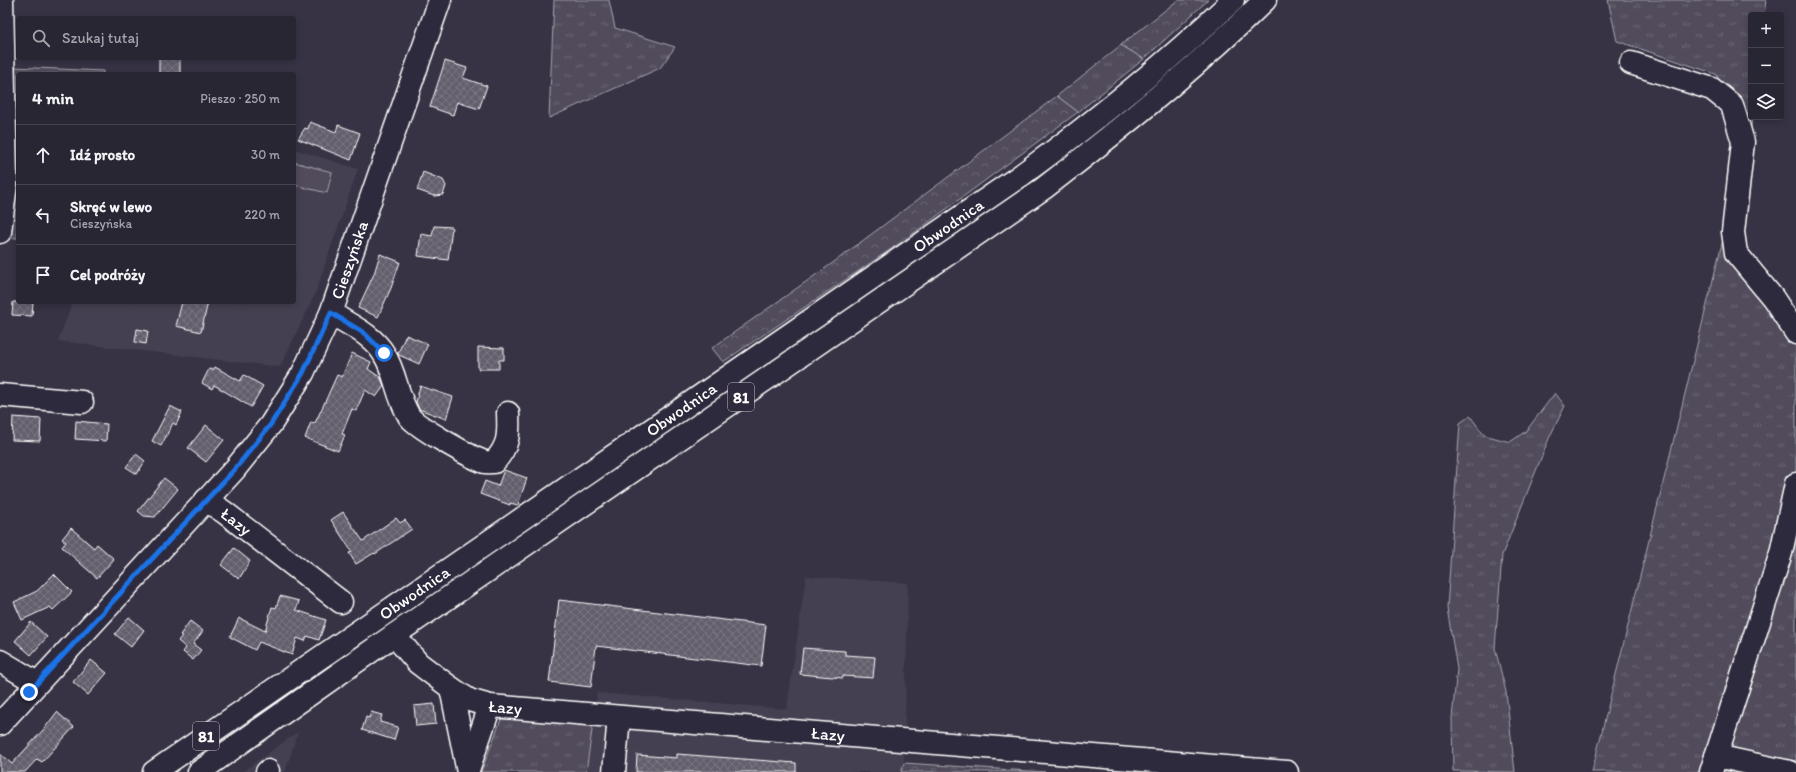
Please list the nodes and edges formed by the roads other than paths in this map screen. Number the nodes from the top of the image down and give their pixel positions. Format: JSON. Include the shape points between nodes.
{"nodes":[{"id":1,"x":2,"y":0,"type":"edge"},
{"id":2,"x":440,"y":0,"type":"edge"},
{"id":3,"x":1232,"y":0,"type":"edge"},
{"id":4,"x":1265,"y":0,"type":"edge"},
{"id":5,"x":1631,"y":63,"type":"dead end"},
{"id":6,"x":0,"y":232,"type":"edge"},
{"id":7,"x":331,"y":313,"type":"junction"},
{"id":8,"x":1796,"y":333,"type":"edge"},
{"id":9,"x":0,"y":395,"type":"edge"},
{"id":10,"x":82,"y":402,"type":"dead end"},
{"id":11,"x":508,"y":413,"type":"dead end"},
{"id":12,"x":1796,"y":484,"type":"edge"},
{"id":13,"x":206,"y":500,"type":"junction"},
{"id":14,"x":341,"y":602,"type":"dead end"},
{"id":15,"x":394,"y":635,"type":"junction"},
{"id":16,"x":0,"y":661,"type":"edge"},
{"id":17,"x":37,"y":683,"type":"junction"},
{"id":18,"x":451,"y":688,"type":"junction"},
{"id":19,"x":490,"y":706,"type":"junction"},
{"id":20,"x":619,"y":717,"type":"junction"},
{"id":21,"x":0,"y":724,"type":"edge"},
{"id":22,"x":1713,"y":764,"type":"edge"},
{"id":23,"x":154,"y":772,"type":"edge"},
{"id":24,"x":199,"y":772,"type":"edge"},
{"id":25,"x":468,"y":772,"type":"edge"},
{"id":26,"x":614,"y":772,"type":"edge"},
{"id":27,"x":1287,"y":772,"type":"edge"},
{"id":28,"x":1790,"y":772,"type":"edge"}],
"edges":[{"from":1,"to":6,"type":"main road","via":[[6,183]]},
{"from":2,"to":7,"type":"main road","name":"Cieszyńska"},
{"from":3,"to":23,"type":"main road","name":"Obwodnica","number":"81","via":[[1105,112],[1020,176]]},
{"from":4,"to":15,"type":"main road","name":"Obwodnica","number":"81","via":[[1149,105],[1044,188]]},
{"from":5,"to":8,"type":"main road","via":[[1712,89],[1732,105],[1743,142],[1733,232],[1736,254],[1773,298]]},
{"from":7,"to":11,"type":"main road","via":[[364,333],[384,353],[410,418],[452,445],[483,462],[494,462],[503,452],[509,434]]},
{"from":7,"to":13,"type":"main road","name":"Cieszyńska","via":[[303,373],[271,424]]},
{"from":9,"to":10,"type":"main road"},
{"from":12,"to":22,"type":"main road","via":[[1781,553]]},
{"from":13,"to":14,"type":"main road","name":"Łazy"},
{"from":13,"to":17,"type":"main road","name":"Cieszyńska"},
{"from":15,"to":18,"type":"main road","name":"Łazy","via":[[418,663]]},
{"from":15,"to":24,"type":"main road","name":"Obwodnica","number":"81"},
{"from":16,"to":17,"type":"main road"},
{"from":17,"to":21,"type":"main road","name":"Cieszyńska"},
{"from":18,"to":19,"type":"main road","name":"Łazy","via":[[469,700]]},
{"from":18,"to":25,"type":"main road"},
{"from":19,"to":20,"type":"main road","name":"Łazy"},
{"from":19,"to":25,"type":"main road"},
{"from":20,"to":26,"type":"main road"},
{"from":20,"to":27,"type":"main road","name":"Łazy"},
{"from":22,"to":28,"type":"main road"}]}
